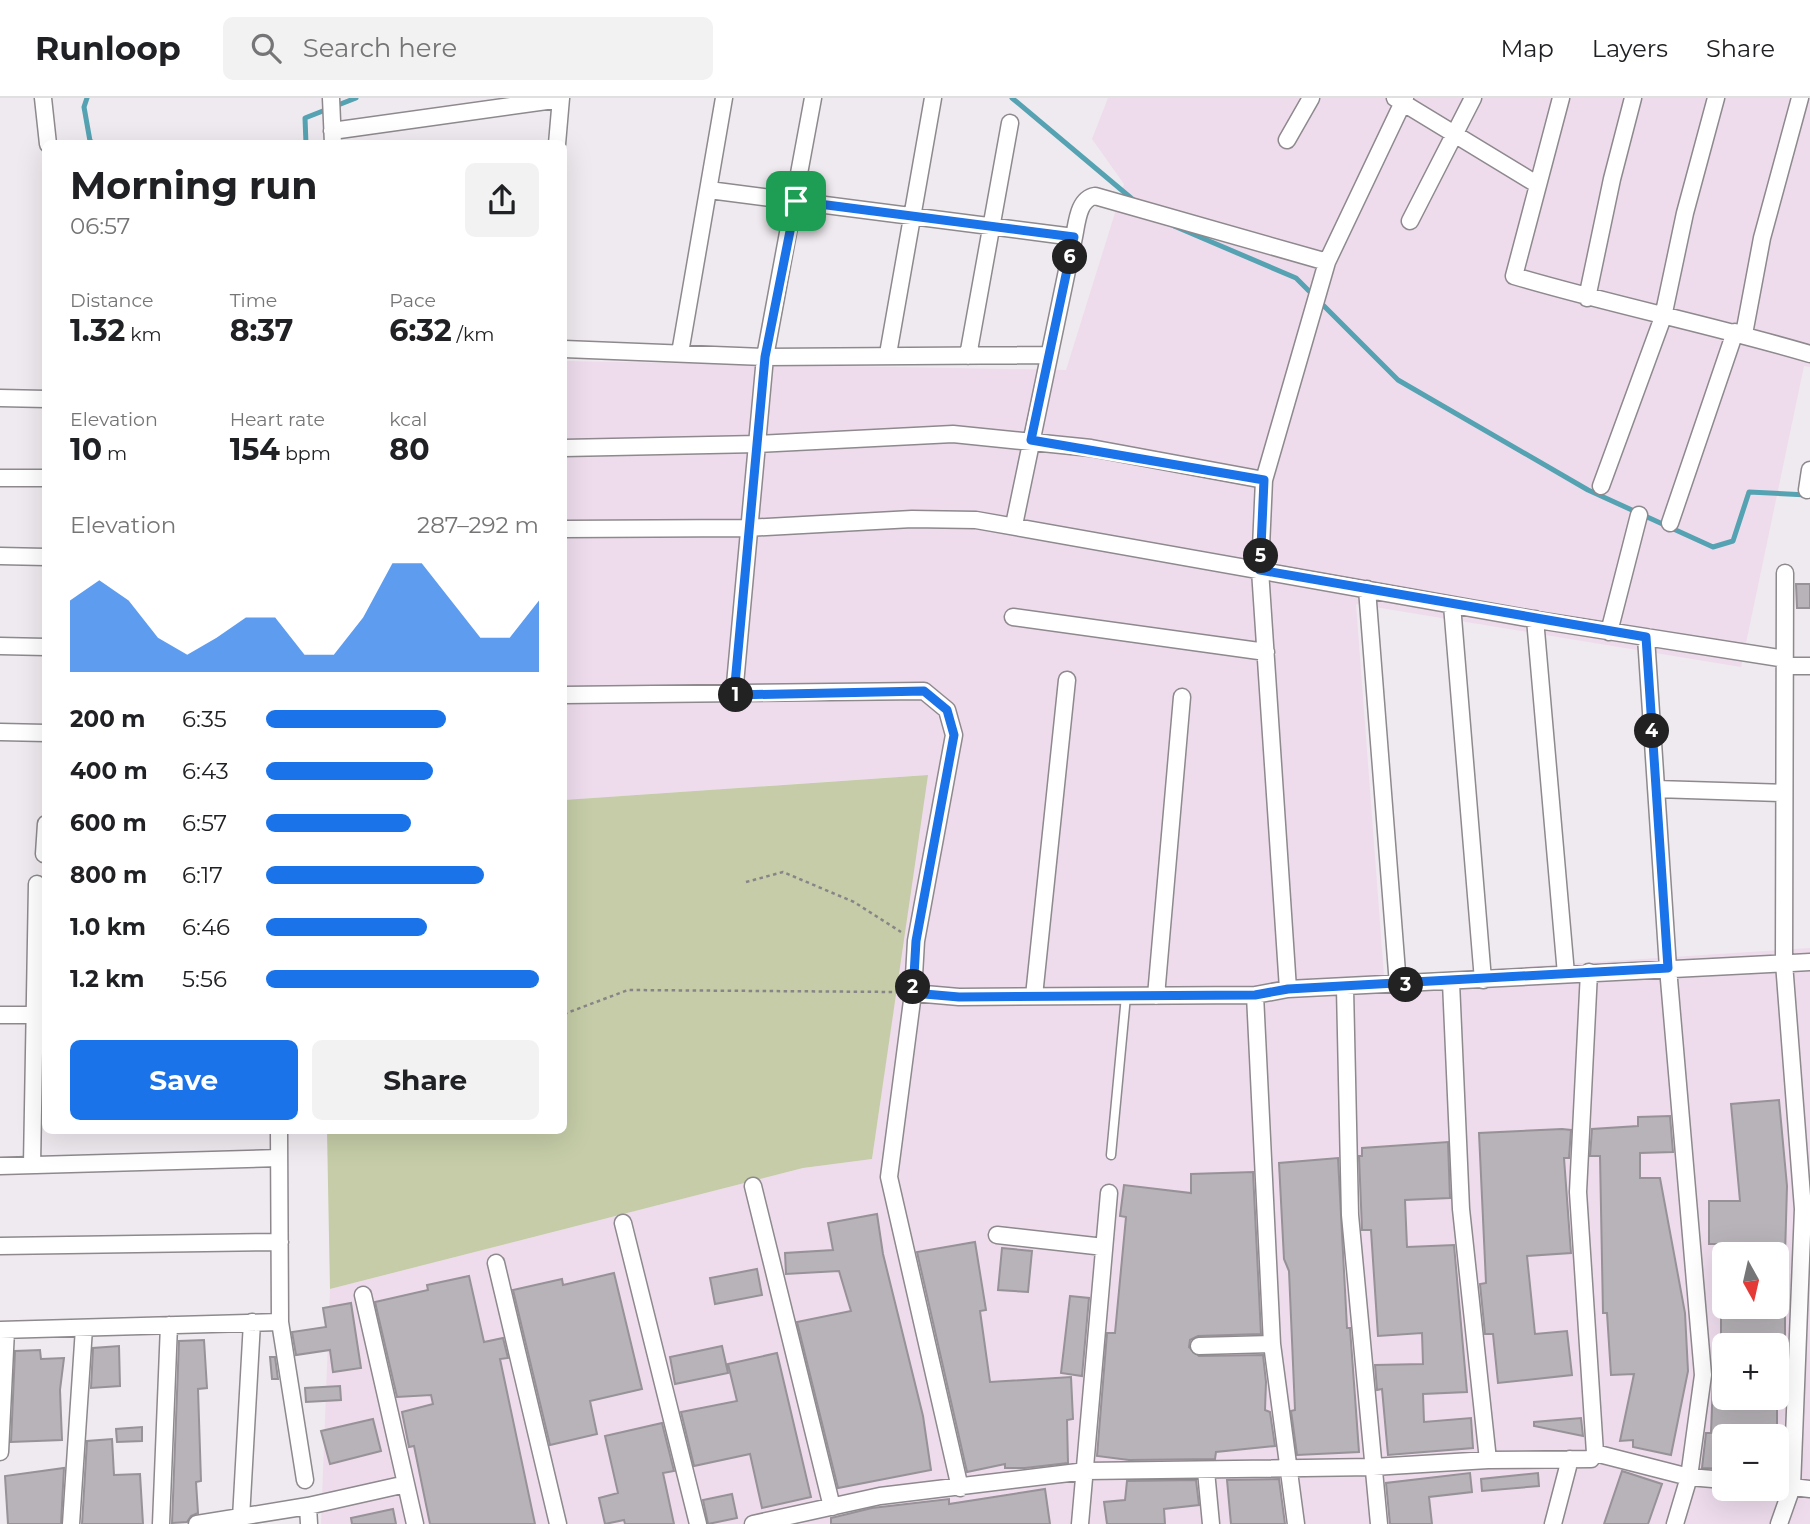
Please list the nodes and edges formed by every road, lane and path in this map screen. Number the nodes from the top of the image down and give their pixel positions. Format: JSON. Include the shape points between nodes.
{"nodes":[{"id":1,"x":43,"y":98,"type":"edge"},
{"id":2,"x":331,"y":98,"type":"edge"},
{"id":3,"x":724,"y":98,"type":"edge"},
{"id":4,"x":813,"y":98,"type":"edge"},
{"id":5,"x":933,"y":98,"type":"edge"},
{"id":6,"x":1311,"y":98,"type":"edge"},
{"id":7,"x":1474,"y":98,"type":"edge"},
{"id":8,"x":1561,"y":98,"type":"edge"},
{"id":9,"x":1633,"y":98,"type":"edge"},
{"id":10,"x":1716,"y":98,"type":"edge"},
{"id":11,"x":1800,"y":98,"type":"edge"},
{"id":12,"x":561,"y":99,"type":"edge"},
{"id":13,"x":1401,"y":99,"type":"edge"},
{"id":14,"x":1010,"y":123,"type":"dead end"},
{"id":15,"x":332,"y":132,"type":"edge"},
{"id":16,"x":1455,"y":134,"type":"junction"},
{"id":17,"x":48,"y":140,"type":"edge"},
{"id":18,"x":557,"y":140,"type":"edge"},
{"id":19,"x":1287,"y":140,"type":"dead end"},
{"id":20,"x":1538,"y":185,"type":"junction"},
{"id":21,"x":709,"y":190,"type":"junction"},
{"id":22,"x":796,"y":201,"type":"junction"},
{"id":23,"x":912,"y":216,"type":"junction"},
{"id":24,"x":1410,"y":221,"type":"dead end"},
{"id":25,"x":992,"y":227,"type":"junction"},
{"id":26,"x":1074,"y":237,"type":"junction"},
{"id":27,"x":1327,"y":262,"type":"junction"},
{"id":28,"x":1587,"y":298,"type":"junction"},
{"id":29,"x":1663,"y":317,"type":"junction"},
{"id":30,"x":1739,"y":333,"type":"junction"},
{"id":31,"x":567,"y":349,"type":"edge"},
{"id":32,"x":680,"y":353,"type":"junction"},
{"id":33,"x":888,"y":354,"type":"junction"},
{"id":34,"x":1810,"y":354,"type":"edge"},
{"id":35,"x":1049,"y":355,"type":"junction"},
{"id":36,"x":968,"y":356,"type":"junction"},
{"id":37,"x":765,"y":357,"type":"junction"},
{"id":38,"x":0,"y":398,"type":"edge"},
{"id":39,"x":42,"y":399,"type":"edge"},
{"id":40,"x":1031,"y":440,"type":"junction"},
{"id":41,"x":758,"y":443,"type":"junction"},
{"id":42,"x":567,"y":448,"type":"edge"},
{"id":43,"x":1810,"y":470,"type":"edge"},
{"id":44,"x":0,"y":478,"type":"edge"},
{"id":45,"x":42,"y":478,"type":"edge"},
{"id":46,"x":1264,"y":480,"type":"junction"},
{"id":47,"x":1601,"y":486,"type":"dead end"},
{"id":48,"x":1807,"y":490,"type":"dead end"},
{"id":49,"x":1639,"y":515,"type":"dead end"},
{"id":50,"x":1670,"y":523,"type":"dead end"},
{"id":51,"x":1014,"y":525,"type":"junction"},
{"id":52,"x":747,"y":528,"type":"junction"},
{"id":53,"x":567,"y":529,"type":"edge"},
{"id":54,"x":0,"y":556,"type":"edge"},
{"id":55,"x":42,"y":557,"type":"edge"},
{"id":56,"x":1260,"y":570,"type":"junction"},
{"id":57,"x":1785,"y":573,"type":"dead end"},
{"id":58,"x":1367,"y":589,"type":"junction"},
{"id":59,"x":1452,"y":605,"type":"junction"},
{"id":60,"x":1013,"y":617,"type":"dead end"},
{"id":61,"x":1535,"y":620,"type":"junction"},
{"id":62,"x":1609,"y":632,"type":"junction"},
{"id":63,"x":1646,"y":637,"type":"junction"},
{"id":64,"x":0,"y":646,"type":"edge"},
{"id":65,"x":42,"y":647,"type":"edge"},
{"id":66,"x":1266,"y":652,"type":"junction"},
{"id":67,"x":1785,"y":663,"type":"junction"},
{"id":68,"x":1810,"y":666,"type":"edge"},
{"id":69,"x":1067,"y":680,"type":"dead end"},
{"id":70,"x":567,"y":695,"type":"edge"},
{"id":71,"x":734,"y":695,"type":"junction"},
{"id":72,"x":1182,"y":697,"type":"dead end"},
{"id":73,"x":0,"y":732,"type":"edge"},
{"id":74,"x":42,"y":733,"type":"edge"},
{"id":75,"x":1656,"y":789,"type":"junction"},
{"id":76,"x":1784,"y":793,"type":"junction"},
{"id":77,"x":746,"y":882,"type":"dead end"},
{"id":78,"x":37,"y":884,"type":"dead end"},
{"id":79,"x":916,"y":941,"type":"junction"},
{"id":80,"x":1810,"y":962,"type":"edge"},
{"id":81,"x":1784,"y":963,"type":"junction"},
{"id":82,"x":1668,"y":968,"type":"junction"},
{"id":83,"x":1589,"y":972,"type":"junction"},
{"id":84,"x":1566,"y":974,"type":"junction"},
{"id":85,"x":1483,"y":980,"type":"junction"},
{"id":86,"x":1451,"y":982,"type":"junction"},
{"id":87,"x":1398,"y":985,"type":"junction"},
{"id":88,"x":1345,"y":988,"type":"junction"},
{"id":89,"x":1288,"y":989,"type":"junction"},
{"id":90,"x":913,"y":993,"type":"junction"},
{"id":91,"x":1255,"y":995,"type":"junction"},
{"id":92,"x":1034,"y":996,"type":"junction"},
{"id":93,"x":1126,"y":996,"type":"junction"},
{"id":94,"x":1156,"y":996,"type":"junction"},
{"id":95,"x":567,"y":1013,"type":"edge"},
{"id":96,"x":0,"y":1015,"type":"edge"},
{"id":97,"x":34,"y":1015,"type":"junction"},
{"id":98,"x":279,"y":1134,"type":"edge"},
{"id":99,"x":1111,"y":1155,"type":"dead end"},
{"id":100,"x":279,"y":1158,"type":"junction"},
{"id":101,"x":32,"y":1165,"type":"junction"},
{"id":102,"x":0,"y":1166,"type":"edge"},
{"id":103,"x":753,"y":1186,"type":"dead end"},
{"id":104,"x":1109,"y":1193,"type":"dead end"},
{"id":105,"x":623,"y":1223,"type":"dead end"},
{"id":106,"x":997,"y":1235,"type":"dead end"},
{"id":107,"x":280,"y":1242,"type":"junction"},
{"id":108,"x":0,"y":1246,"type":"edge"},
{"id":109,"x":1104,"y":1247,"type":"junction"},
{"id":110,"x":496,"y":1263,"type":"dead end"},
{"id":111,"x":363,"y":1296,"type":"dead end"},
{"id":112,"x":252,"y":1322,"type":"junction"},
{"id":113,"x":280,"y":1322,"type":"junction"},
{"id":114,"x":169,"y":1325,"type":"junction"},
{"id":115,"x":84,"y":1328,"type":"junction"},
{"id":116,"x":3,"y":1330,"type":"edge"},
{"id":117,"x":1272,"y":1344,"type":"junction"},
{"id":118,"x":1199,"y":1346,"type":"dead end"},
{"id":119,"x":1788,"y":1424,"type":"edge"},
{"id":120,"x":0,"y":1452,"type":"edge"},
{"id":121,"x":1595,"y":1453,"type":"junction"},
{"id":122,"x":1570,"y":1459,"type":"junction"},
{"id":123,"x":1488,"y":1460,"type":"junction"},
{"id":124,"x":1289,"y":1466,"type":"junction"},
{"id":125,"x":1373,"y":1467,"type":"junction"},
{"id":126,"x":1086,"y":1471,"type":"junction"},
{"id":127,"x":1206,"y":1471,"type":"junction"},
{"id":128,"x":1689,"y":1477,"type":"junction"},
{"id":129,"x":1712,"y":1479,"type":"edge"},
{"id":130,"x":304,"y":1480,"type":"dead end"},
{"id":131,"x":406,"y":1484,"type":"junction"},
{"id":132,"x":1789,"y":1487,"type":"edge"},
{"id":133,"x":960,"y":1488,"type":"junction"},
{"id":134,"x":1810,"y":1489,"type":"edge"},
{"id":135,"x":1782,"y":1501,"type":"edge"},
{"id":136,"x":308,"y":1506,"type":"junction"},
{"id":137,"x":832,"y":1507,"type":"junction"},
{"id":138,"x":241,"y":1518,"type":"junction"},
{"id":139,"x":71,"y":1524,"type":"edge"},
{"id":140,"x":161,"y":1524,"type":"edge"},
{"id":141,"x":197,"y":1524,"type":"edge"},
{"id":142,"x":309,"y":1524,"type":"edge"},
{"id":143,"x":415,"y":1524,"type":"edge"},
{"id":144,"x":558,"y":1524,"type":"edge"},
{"id":145,"x":698,"y":1524,"type":"edge"},
{"id":146,"x":753,"y":1524,"type":"edge"},
{"id":147,"x":1080,"y":1524,"type":"edge"},
{"id":148,"x":1211,"y":1524,"type":"edge"},
{"id":149,"x":1296,"y":1524,"type":"edge"},
{"id":150,"x":1379,"y":1524,"type":"edge"},
{"id":151,"x":1553,"y":1524,"type":"edge"},
{"id":152,"x":1675,"y":1524,"type":"edge"},
{"id":153,"x":1779,"y":1524,"type":"edge"}],
"edges":[{"from":1,"to":17,"type":"street"},
{"from":2,"to":15,"type":"street"},
{"from":3,"to":21,"type":"street"},
{"from":4,"to":22,"type":"street"},
{"from":5,"to":23,"type":"street"},
{"from":6,"to":19,"type":"street"},
{"from":7,"to":16,"type":"street"},
{"from":8,"to":20,"type":"street"},
{"from":9,"to":28,"type":"street"},
{"from":10,"to":29,"type":"street"},
{"from":11,"to":30,"type":"street"},
{"from":12,"to":15,"type":"street"},
{"from":12,"to":18,"type":"street"},
{"from":13,"to":16,"type":"street"},
{"from":13,"to":27,"type":"street"},
{"from":14,"to":25,"type":"street"},
{"from":16,"to":20,"type":"street"},
{"from":16,"to":24,"type":"street"},
{"from":20,"to":28,"type":"street","via":[[1514,276]]},
{"from":21,"to":22,"type":"street"},
{"from":21,"to":32,"type":"street"},
{"from":22,"to":23,"type":"street"},
{"from":22,"to":37,"type":"street"},
{"from":23,"to":25,"type":"street"},
{"from":23,"to":33,"type":"street"},
{"from":25,"to":26,"type":"street"},
{"from":25,"to":36,"type":"street"},
{"from":26,"to":27,"type":"street","via":[[1082,205],[1095,196]]},
{"from":26,"to":35,"type":"street"},
{"from":27,"to":46,"type":"street"},
{"from":28,"to":29,"type":"street"},
{"from":29,"to":30,"type":"street"},
{"from":29,"to":47,"type":"street"},
{"from":30,"to":34,"type":"street"},
{"from":30,"to":50,"type":"street"},
{"from":31,"to":32,"type":"street"},
{"from":32,"to":37,"type":"street"},
{"from":33,"to":36,"type":"street"},
{"from":33,"to":37,"type":"street"},
{"from":35,"to":36,"type":"street"},
{"from":35,"to":40,"type":"street"},
{"from":37,"to":41,"type":"street"},
{"from":38,"to":39,"type":"street"},
{"from":40,"to":41,"type":"street","via":[[935,433]]},
{"from":40,"to":46,"type":"street"},
{"from":40,"to":51,"type":"street"},
{"from":41,"to":42,"type":"street"},
{"from":41,"to":52,"type":"street"},
{"from":43,"to":48,"type":"street"},
{"from":44,"to":45,"type":"street"},
{"from":46,"to":56,"type":"street"},
{"from":49,"to":62,"type":"street"},
{"from":51,"to":52,"type":"street","via":[[912,519]]},
{"from":51,"to":56,"type":"street"},
{"from":52,"to":53,"type":"street"},
{"from":52,"to":71,"type":"street"},
{"from":54,"to":55,"type":"street"},
{"from":56,"to":58,"type":"street"},
{"from":56,"to":66,"type":"street"},
{"from":57,"to":67,"type":"street"},
{"from":58,"to":59,"type":"street"},
{"from":58,"to":87,"type":"street"},
{"from":59,"to":61,"type":"street"},
{"from":59,"to":85,"type":"street"},
{"from":60,"to":66,"type":"street"},
{"from":61,"to":62,"type":"street"},
{"from":61,"to":84,"type":"street"},
{"from":62,"to":63,"type":"street"},
{"from":63,"to":67,"type":"street"},
{"from":63,"to":75,"type":"street"},
{"from":64,"to":65,"type":"street"},
{"from":66,"to":89,"type":"street"},
{"from":67,"to":68,"type":"street"},
{"from":67,"to":76,"type":"street"},
{"from":69,"to":92,"type":"street"},
{"from":70,"to":71,"type":"street"},
{"from":71,"to":79,"type":"street","via":[[924,691],[947,710],[954,735]]},
{"from":72,"to":94,"type":"street"},
{"from":73,"to":74,"type":"street"},
{"from":75,"to":76,"type":"street"},
{"from":75,"to":82,"type":"street"},
{"from":76,"to":81,"type":"street"},
{"from":77,"to":79,"type":"path","via":[[783,872],[854,902]]},
{"from":78,"to":97,"type":"street"},
{"from":79,"to":90,"type":"street"},
{"from":80,"to":81,"type":"street"},
{"from":81,"to":82,"type":"street"},
{"from":81,"to":119,"type":"street","via":[[1802,1209]]},
{"from":82,"to":83,"type":"street"},
{"from":82,"to":128,"type":"street","via":[[1703,1375]]},
{"from":83,"to":84,"type":"street"},
{"from":83,"to":121,"type":"street","via":[[1578,1192]]},
{"from":84,"to":85,"type":"street"},
{"from":85,"to":86,"type":"street"},
{"from":86,"to":87,"type":"street"},
{"from":86,"to":123,"type":"street","via":[[1461,1209]]},
{"from":87,"to":88,"type":"street"},
{"from":88,"to":89,"type":"street"},
{"from":88,"to":125,"type":"street","via":[[1350,1214]]},
{"from":89,"to":91,"type":"street"},
{"from":90,"to":92,"type":"street"},
{"from":90,"to":95,"type":"path","via":[[628,990]]},
{"from":90,"to":133,"type":"street","via":[[889,1177]]},
{"from":91,"to":94,"type":"street"},
{"from":91,"to":117,"type":"street"},
{"from":92,"to":93,"type":"street"},
{"from":93,"to":94,"type":"street"},
{"from":93,"to":99,"type":"lane"},
{"from":96,"to":97,"type":"street"},
{"from":97,"to":101,"type":"street"},
{"from":98,"to":100,"type":"street"},
{"from":100,"to":101,"type":"street"},
{"from":100,"to":107,"type":"street"},
{"from":101,"to":102,"type":"street"},
{"from":103,"to":137,"type":"street"},
{"from":104,"to":109,"type":"street"},
{"from":105,"to":145,"type":"street"},
{"from":106,"to":109,"type":"street"},
{"from":107,"to":108,"type":"street"},
{"from":107,"to":113,"type":"street"},
{"from":109,"to":126,"type":"street"},
{"from":110,"to":144,"type":"street"},
{"from":111,"to":131,"type":"street"},
{"from":112,"to":113,"type":"street"},
{"from":112,"to":114,"type":"street"},
{"from":112,"to":138,"type":"street"},
{"from":113,"to":130,"type":"street"},
{"from":114,"to":115,"type":"street"},
{"from":114,"to":140,"type":"street"},
{"from":115,"to":116,"type":"street"},
{"from":115,"to":139,"type":"street"},
{"from":116,"to":120,"type":"street"},
{"from":117,"to":118,"type":"street"},
{"from":117,"to":124,"type":"street"},
{"from":121,"to":122,"type":"street","via":[[1591,1459]]},
{"from":121,"to":128,"type":"street"},
{"from":122,"to":123,"type":"street"},
{"from":122,"to":151,"type":"street"},
{"from":123,"to":125,"type":"street"},
{"from":124,"to":125,"type":"street"},
{"from":124,"to":127,"type":"street"},
{"from":124,"to":149,"type":"street"},
{"from":125,"to":150,"type":"street"},
{"from":126,"to":127,"type":"street"},
{"from":126,"to":133,"type":"street"},
{"from":126,"to":147,"type":"street"},
{"from":127,"to":148,"type":"street"},
{"from":128,"to":129,"type":"street"},
{"from":128,"to":152,"type":"street"},
{"from":131,"to":136,"type":"street"},
{"from":131,"to":143,"type":"street"},
{"from":132,"to":134,"type":"street"},
{"from":133,"to":137,"type":"street","via":[[880,1496]]},
{"from":135,"to":153,"type":"street"},
{"from":136,"to":138,"type":"street"},
{"from":136,"to":142,"type":"street"},
{"from":137,"to":146,"type":"street"},
{"from":138,"to":141,"type":"street"}]}
